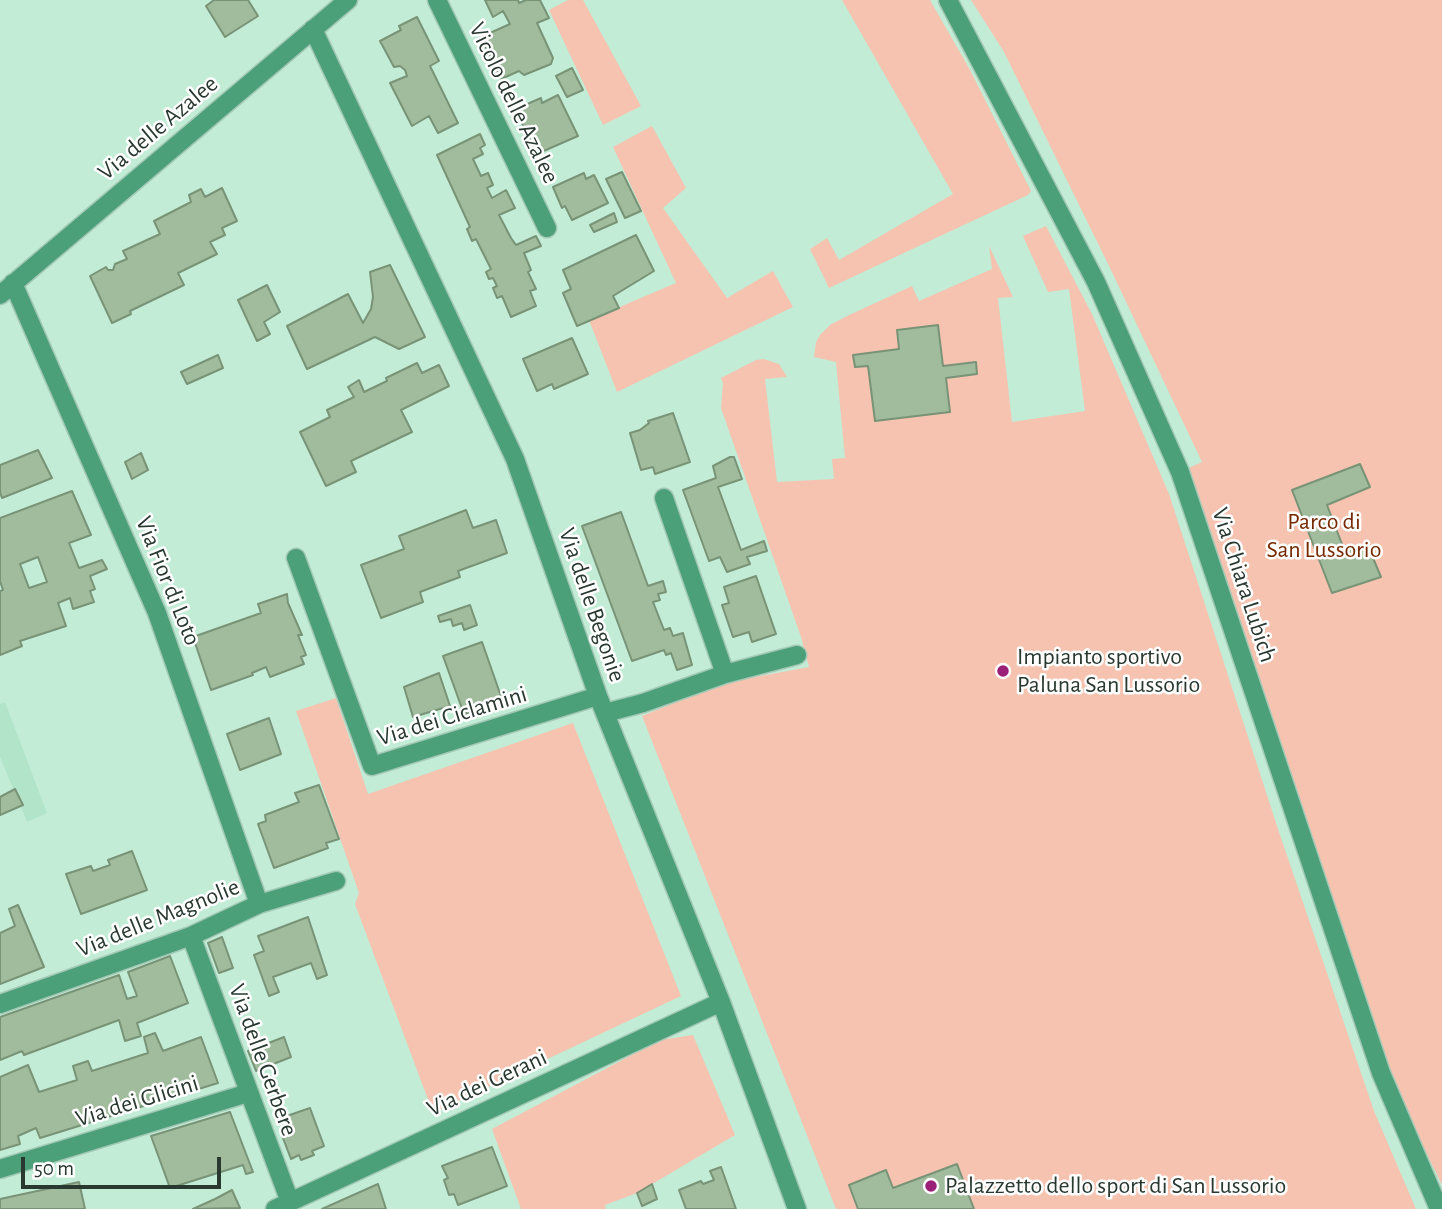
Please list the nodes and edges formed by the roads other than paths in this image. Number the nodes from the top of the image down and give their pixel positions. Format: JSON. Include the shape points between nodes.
{"nodes":[{"id":1,"x":348,"y":0,"type":"edge"},
{"id":2,"x":437,"y":0,"type":"edge"},
{"id":3,"x":948,"y":0,"type":"edge"},
{"id":4,"x":313,"y":29,"type":"junction"},
{"id":5,"x":547,"y":228,"type":"dead end"},
{"id":6,"x":7,"y":289,"type":"edge"},
{"id":7,"x":664,"y":498,"type":"dead end"},
{"id":8,"x":296,"y":558,"type":"dead end"},
{"id":9,"x":797,"y":655,"type":"dead end"},
{"id":10,"x":725,"y":674,"type":"junction"},
{"id":11,"x":601,"y":705,"type":"junction"},
{"id":12,"x":336,"y":881,"type":"dead end"},
{"id":13,"x":259,"y":905,"type":"junction"},
{"id":14,"x":191,"y":936,"type":"junction"},
{"id":15,"x":720,"y":1002,"type":"junction"},
{"id":16,"x":0,"y":1004,"type":"edge"},
{"id":17,"x":248,"y":1093,"type":"junction"},
{"id":18,"x":0,"y":1169,"type":"edge"},
{"id":19,"x":282,"y":1205,"type":"edge"},
{"id":20,"x":797,"y":1209,"type":"edge"},
{"id":21,"x":1439,"y":1209,"type":"edge"}],
"edges":[{"from":1,"to":4,"type":"street","name":"Via delle Azalee"},
{"from":2,"to":5,"type":"street","name":"Vicolo delle Azalee"},
{"from":3,"to":21,"type":"street","name":"Via Chiara Lubich","via":[[1101,294],[1180,472],[1381,1073]]},
{"from":4,"to":6,"type":"street","name":"Via delle Azalee"},
{"from":4,"to":11,"type":"street","name":"Via delle Begonie","via":[[515,459]]},
{"from":6,"to":13,"type":"street","name":"Via Fior di Loto","via":[[158,613]]},
{"from":7,"to":10,"type":"street"},
{"from":8,"to":11,"type":"street","name":"Via dei Ciclamini","via":[[372,766]]},
{"from":9,"to":10,"type":"street","name":"Via dei Ciclamini"},
{"from":10,"to":11,"type":"street","name":"Via dei Ciclamini","via":[[643,703]]},
{"from":11,"to":15,"type":"street","name":"Via delle Begonie"},
{"from":12,"to":13,"type":"street","name":"Via delle Magnolie"},
{"from":13,"to":14,"type":"street","name":"Via delle Magnolie"},
{"from":14,"to":16,"type":"street","name":"Via delle Magnolie"},
{"from":14,"to":17,"type":"street","name":"Via delle Gerbere"},
{"from":15,"to":19,"type":"street","name":"Via dei Gerani"},
{"from":15,"to":20,"type":"street","name":"Via delle Begonie"},
{"from":17,"to":18,"type":"street","name":"Via dei Glicini"},
{"from":17,"to":19,"type":"street","name":"Via delle Gerbere"}]}
